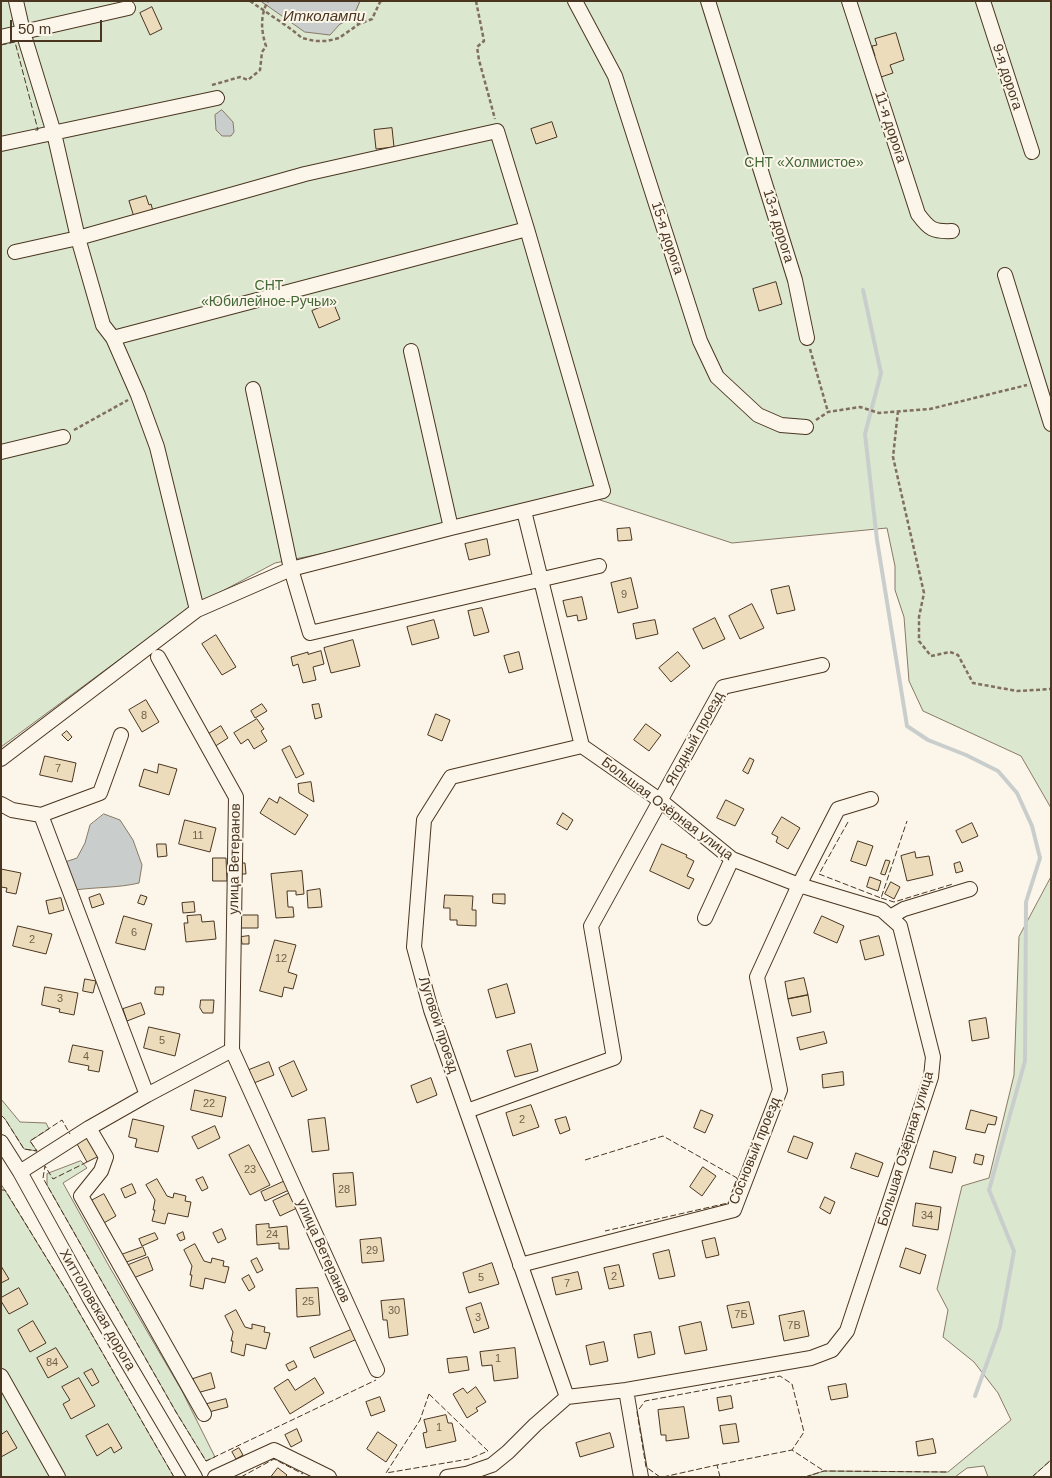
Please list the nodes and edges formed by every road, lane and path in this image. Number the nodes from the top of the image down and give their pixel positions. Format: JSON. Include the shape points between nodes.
{"nodes":[{"id":1,"x":16,"y":1,"type":"edge"},
{"id":2,"x":250,"y":1,"type":"edge"},
{"id":3,"x":268,"y":1,"type":"edge"},
{"id":4,"x":384,"y":1,"type":"edge"},
{"id":5,"x":476,"y":1,"type":"edge"},
{"id":6,"x":575,"y":1,"type":"edge"},
{"id":7,"x":708,"y":1,"type":"edge"},
{"id":8,"x":849,"y":1,"type":"edge"},
{"id":9,"x":982,"y":1,"type":"edge"},
{"id":10,"x":128,"y":8,"type":"dead end"},
{"id":11,"x":263,"y":10,"type":"junction"},
{"id":12,"x":353,"y":17,"type":"dead end"},
{"id":13,"x":359,"y":24,"type":"junction"},
{"id":14,"x":23,"y":32,"type":"junction"},
{"id":15,"x":1,"y":37,"type":"edge"},
{"id":16,"x":207,"y":87,"type":"dead end"},
{"id":17,"x":218,"y":98,"type":"dead end"},
{"id":18,"x":492,"y":106,"type":"dead end"},
{"id":19,"x":54,"y":133,"type":"junction"},
{"id":20,"x":1,"y":144,"type":"edge"},
{"id":21,"x":1032,"y":152,"type":"dead end"},
{"id":22,"x":527,"y":229,"type":"junction"},
{"id":23,"x":952,"y":231,"type":"dead end"},
{"id":24,"x":78,"y":238,"type":"junction"},
{"id":25,"x":15,"y":252,"type":"dead end"},
{"id":26,"x":1005,"y":275,"type":"dead end"},
{"id":27,"x":113,"y":338,"type":"junction"},
{"id":28,"x":808,"y":338,"type":"joint"},
{"id":29,"x":411,"y":351,"type":"dead end"},
{"id":30,"x":1038,"y":383,"type":"junction"},
{"id":31,"x":253,"y":389,"type":"dead end"},
{"id":32,"x":138,"y":395,"type":"junction"},
{"id":33,"x":898,"y":411,"type":"junction"},
{"id":34,"x":828,"y":412,"type":"junction"},
{"id":35,"x":1051,"y":424,"type":"edge"},
{"id":36,"x":806,"y":427,"type":"joint"},
{"id":37,"x":63,"y":437,"type":"joint"},
{"id":38,"x":1,"y":452,"type":"edge"},
{"id":39,"x":524,"y":511,"type":"junction"},
{"id":40,"x":450,"y":528,"type":"junction"},
{"id":41,"x":599,"y":566,"type":"dead end"},
{"id":42,"x":291,"y":569,"type":"junction"},
{"id":43,"x":541,"y":580,"type":"junction"},
{"id":44,"x":197,"y":610,"type":"junction"},
{"id":45,"x":158,"y":657,"type":"dead end"},
{"id":46,"x":822,"y":665,"type":"dead end"},
{"id":47,"x":1051,"y":689,"type":"edge"},
{"id":48,"x":121,"y":736,"type":"dead end"},
{"id":49,"x":582,"y":746,"type":"junction"},
{"id":50,"x":1,"y":760,"type":"edge"},
{"id":51,"x":871,"y":799,"type":"dead end"},
{"id":52,"x":661,"y":801,"type":"junction"},
{"id":53,"x":1,"y":804,"type":"edge"},
{"id":54,"x":40,"y":815,"type":"junction"},
{"id":55,"x":732,"y":859,"type":"junction"},
{"id":56,"x":799,"y":885,"type":"junction"},
{"id":57,"x":970,"y":889,"type":"dead end"},
{"id":58,"x":890,"y":917,"type":"junction"},
{"id":59,"x":705,"y":918,"type":"dead end"},
{"id":60,"x":232,"y":1050,"type":"junction"},
{"id":61,"x":147,"y":1095,"type":"junction"},
{"id":62,"x":467,"y":1111,"type":"junction"},
{"id":63,"x":89,"y":1128,"type":"junction"},
{"id":64,"x":1,"y":1142,"type":"edge"},
{"id":65,"x":6,"y":1158,"type":"edge"},
{"id":66,"x":20,"y":1172,"type":"junction"},
{"id":67,"x":520,"y":1265,"type":"junction"},
{"id":68,"x":377,"y":1370,"type":"dead end"},
{"id":69,"x":1,"y":1376,"type":"edge"},
{"id":70,"x":626,"y":1390,"type":"junction"},
{"id":71,"x":567,"y":1397,"type":"junction"},
{"id":72,"x":204,"y":1414,"type":"dead end"},
{"id":73,"x":58,"y":1477,"type":"edge"},
{"id":74,"x":195,"y":1477,"type":"edge"},
{"id":75,"x":216,"y":1477,"type":"edge"},
{"id":76,"x":329,"y":1477,"type":"edge"},
{"id":77,"x":447,"y":1477,"type":"edge"},
{"id":78,"x":641,"y":1477,"type":"edge"}],
"edges":[{"from":1,"to":14,"type":"street"},
{"from":2,"to":11,"type":"path"},
{"from":3,"to":11,"type":"path"},
{"from":4,"to":13,"type":"path","via":[[380,2],[372,19]]},
{"from":5,"to":18,"type":"path","via":[[484,41],[477,47]]},
{"from":6,"to":36,"type":"street","name":"15-я дорога","via":[[615,76],[700,341],[718,377],[758,415],[781,425]]},
{"from":7,"to":28,"type":"street","name":"13-я дорога","via":[[795,280]]},
{"from":8,"to":23,"type":"street","name":"11-я дорога","via":[[918,214],[926,226],[938,232]]},
{"from":9,"to":21,"type":"street","name":"9-я дорога"},
{"from":10,"to":14,"type":"street"},
{"from":11,"to":13,"type":"path","via":[[302,38],[315,41],[339,38]]},
{"from":11,"to":16,"type":"path","via":[[261,34],[266,46],[260,70],[248,80],[240,77]]},
{"from":12,"to":13,"type":"path"},
{"from":14,"to":15,"type":"street"},
{"from":14,"to":19,"type":"street"},
{"from":17,"to":19,"type":"street"},
{"from":19,"to":20,"type":"street"},
{"from":19,"to":24,"type":"street"},
{"from":22,"to":24,"type":"street","via":[[497,131],[306,174]]},
{"from":22,"to":27,"type":"street"},
{"from":22,"to":39,"type":"street","via":[[603,491]]},
{"from":24,"to":25,"type":"street"},
{"from":24,"to":27,"type":"street","via":[[103,325]]},
{"from":26,"to":30,"type":"street"},
{"from":27,"to":32,"type":"street"},
{"from":28,"to":34,"type":"path"},
{"from":29,"to":40,"type":"street"},
{"from":30,"to":33,"type":"path","via":[[930,409]]},
{"from":30,"to":35,"type":"street"},
{"from":31,"to":42,"type":"street"},
{"from":32,"to":37,"type":"path"},
{"from":32,"to":44,"type":"street","via":[[157,447]]},
{"from":33,"to":34,"type":"path","via":[[879,413],[860,407]]},
{"from":33,"to":47,"type":"path","via":[[893,457],[924,593],[919,616],[919,641],[931,656],[950,652],[958,654],[972,683],[1017,691]]},
{"from":34,"to":36,"type":"path"},
{"from":37,"to":38,"type":"street"},
{"from":39,"to":40,"type":"street"},
{"from":39,"to":43,"type":"street"},
{"from":40,"to":42,"type":"street"},
{"from":41,"to":43,"type":"street"},
{"from":42,"to":43,"type":"street","via":[[310,633]]},
{"from":42,"to":44,"type":"street"},
{"from":43,"to":49,"type":"street"},
{"from":44,"to":50,"type":"street"},
{"from":45,"to":60,"type":"street","name":"улица Ветеранов","via":[[236,797]]},
{"from":46,"to":52,"type":"street","name":"Ягодный проезд","via":[[723,687]]},
{"from":48,"to":54,"type":"street","via":[[100,793]]},
{"from":49,"to":52,"type":"street","name":"Большая Озёрная улица"},
{"from":49,"to":62,"type":"street","name":"Луговой проезд","via":[[451,777],[424,820],[414,947],[431,1010]]},
{"from":51,"to":56,"type":"street","name":"Сосновый проезд","via":[[838,809]]},
{"from":52,"to":55,"type":"street","name":"Большая Озёрная улица"},
{"from":52,"to":62,"type":"street","name":"Ягодный проезд","via":[[591,926],[614,1058]]},
{"from":53,"to":54,"type":"street","via":[[12,810]]},
{"from":54,"to":61,"type":"street"},
{"from":55,"to":56,"type":"street","name":"Большая Озёрная улица"},
{"from":55,"to":59,"type":"street"},
{"from":56,"to":58,"type":"street","name":"Большая Озёрная улица","via":[[882,910]]},
{"from":56,"to":67,"type":"street","name":"Сосновый проезд","via":[[757,976],[780,1090],[734,1210]]},
{"from":57,"to":58,"type":"street","via":[[904,909]]},
{"from":58,"to":70,"type":"street","name":"Большая Озёрная улица","via":[[900,926],[933,1057],[931,1077],[847,1331],[832,1350],[810,1358]]},
{"from":60,"to":61,"type":"street"},
{"from":60,"to":68,"type":"street","name":"улица Ветеранов"},
{"from":61,"to":63,"type":"street"},
{"from":62,"to":67,"type":"street","name":"Луговой проезд"},
{"from":63,"to":66,"type":"street"},
{"from":63,"to":72,"type":"street","via":[[106,1157],[101,1171],[81,1196]]},
{"from":64,"to":65,"type":"street","name":"Хиттоловская дорога"},
{"from":65,"to":66,"type":"street","name":"Хиттоловская дорога"},
{"from":66,"to":74,"type":"street","name":"Хиттоловская дорога"},
{"from":67,"to":71,"type":"street","name":"Луговой проезд"},
{"from":69,"to":73,"type":"street"},
{"from":70,"to":71,"type":"street","name":"Большая Озёрная улица"},
{"from":70,"to":78,"type":"street"},
{"from":71,"to":77,"type":"street","via":[[492,1464]]},
{"from":75,"to":76,"type":"street","via":[[274,1450]]}]}
